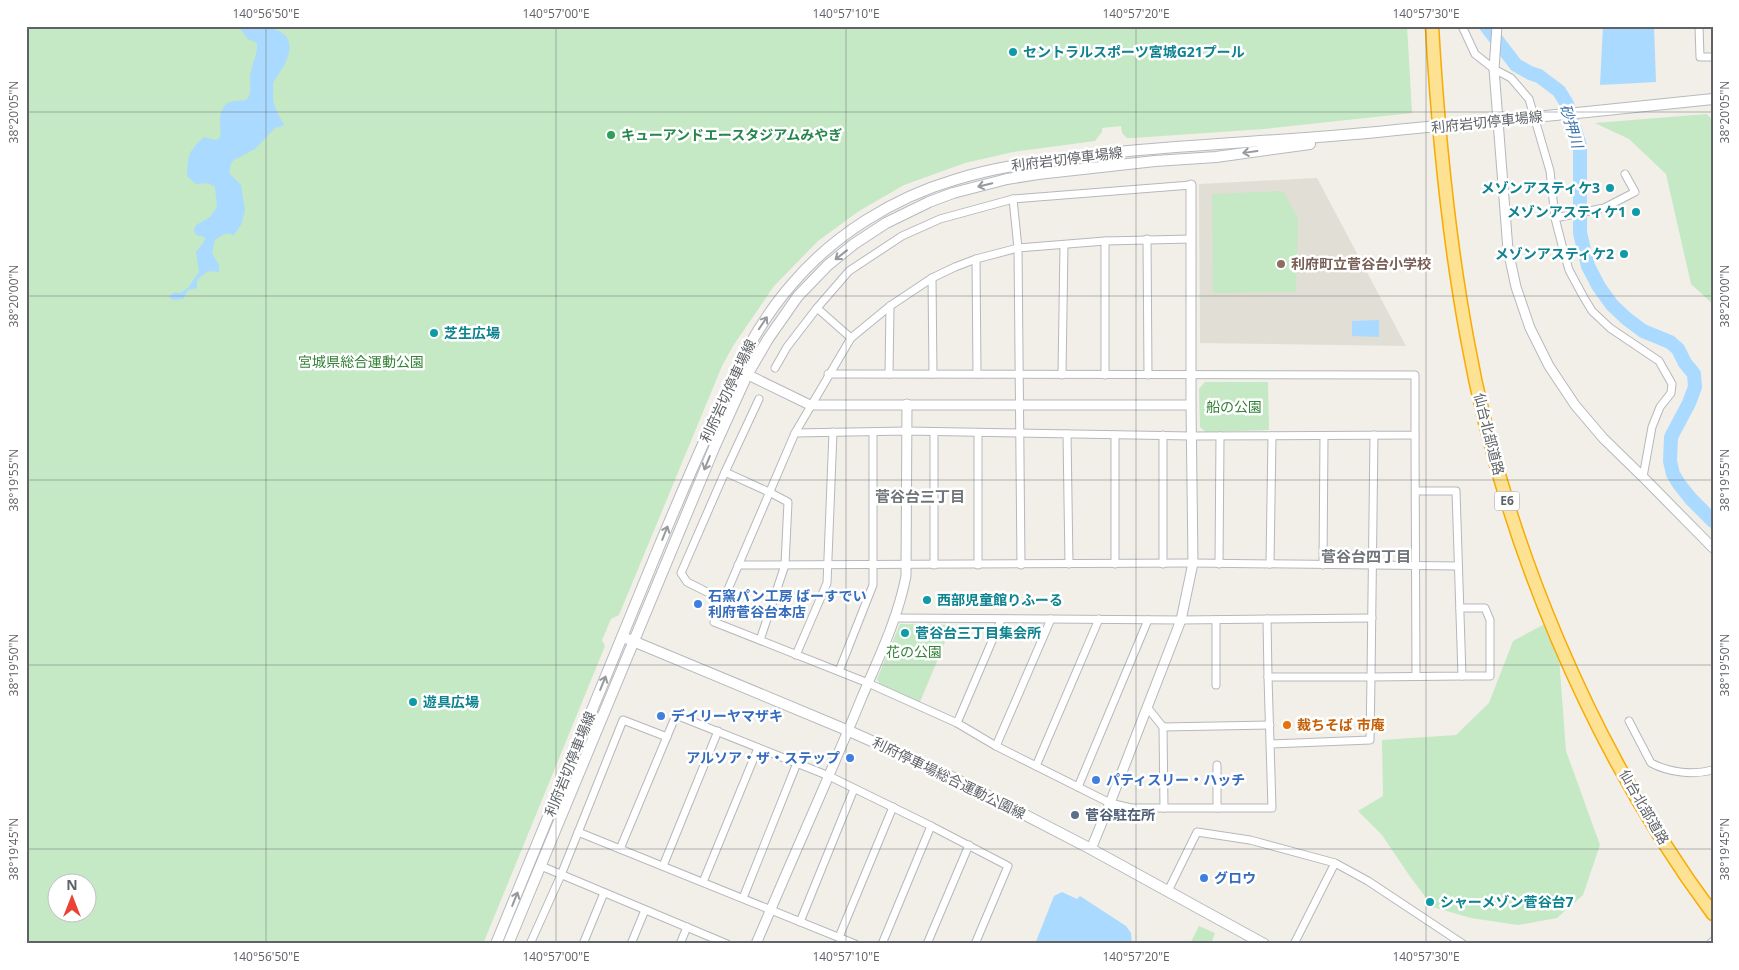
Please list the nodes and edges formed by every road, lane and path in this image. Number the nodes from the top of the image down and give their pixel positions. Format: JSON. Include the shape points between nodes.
{"nodes":[{"id":1,"x":1432,"y":26,"type":"edge"},
{"id":2,"x":1462,"y":26,"type":"edge"},
{"id":3,"x":1497,"y":26,"type":"edge"},
{"id":4,"x":1699,"y":26,"type":"edge"},
{"id":5,"x":1713,"y":57,"type":"edge"},
{"id":6,"x":1494,"y":64,"type":"junction"},
{"id":7,"x":1713,"y":100,"type":"edge"},
{"id":8,"x":1350,"y":135,"type":"junction"},
{"id":9,"x":1625,"y":174,"type":"dead end"},
{"id":10,"x":1191,"y":185,"type":"joint"},
{"id":11,"x":1013,"y":200,"type":"junction"},
{"id":12,"x":1555,"y":218,"type":"junction"},
{"id":13,"x":1147,"y":239,"type":"junction"},
{"id":14,"x":1191,"y":239,"type":"junction"},
{"id":15,"x":1105,"y":241,"type":"junction"},
{"id":16,"x":1064,"y":245,"type":"junction"},
{"id":17,"x":1018,"y":248,"type":"junction"},
{"id":18,"x":976,"y":259,"type":"junction"},
{"id":19,"x":932,"y":278,"type":"junction"},
{"id":20,"x":890,"y":306,"type":"junction"},
{"id":21,"x":817,"y":308,"type":"junction"},
{"id":22,"x":851,"y":338,"type":"junction"},
{"id":23,"x":775,"y":368,"type":"dead end"},
{"id":24,"x":736,"y":370,"type":"junction"},
{"id":25,"x":828,"y":374,"type":"junction"},
{"id":26,"x":888,"y":374,"type":"junction"},
{"id":27,"x":933,"y":374,"type":"junction"},
{"id":28,"x":977,"y":374,"type":"junction"},
{"id":29,"x":747,"y":375,"type":"junction"},
{"id":30,"x":1020,"y":375,"type":"junction"},
{"id":31,"x":1062,"y":375,"type":"junction"},
{"id":32,"x":1105,"y":375,"type":"junction"},
{"id":33,"x":1148,"y":375,"type":"junction"},
{"id":34,"x":1191,"y":376,"type":"junction"},
{"id":35,"x":759,"y":399,"type":"dead end"},
{"id":36,"x":907,"y":404,"type":"junction"},
{"id":37,"x":810,"y":405,"type":"junction"},
{"id":38,"x":1020,"y":405,"type":"junction"},
{"id":39,"x":1191,"y":405,"type":"junction"},
{"id":40,"x":907,"y":431,"type":"junction"},
{"id":41,"x":833,"y":432,"type":"junction"},
{"id":42,"x":873,"y":432,"type":"junction"},
{"id":43,"x":934,"y":432,"type":"junction"},
{"id":44,"x":794,"y":433,"type":"junction"},
{"id":45,"x":978,"y":433,"type":"junction"},
{"id":46,"x":1020,"y":434,"type":"junction"},
{"id":47,"x":1067,"y":434,"type":"junction"},
{"id":48,"x":1114,"y":435,"type":"junction"},
{"id":49,"x":1163,"y":435,"type":"junction"},
{"id":50,"x":1374,"y":435,"type":"junction"},
{"id":51,"x":1415,"y":435,"type":"junction"},
{"id":52,"x":1191,"y":436,"type":"junction"},
{"id":53,"x":1220,"y":436,"type":"junction"},
{"id":54,"x":1272,"y":436,"type":"junction"},
{"id":55,"x":1324,"y":436,"type":"junction"},
{"id":56,"x":724,"y":472,"type":"junction"},
{"id":57,"x":1643,"y":477,"type":"junction"},
{"id":58,"x":1416,"y":491,"type":"junction"},
{"id":59,"x":769,"y":492,"type":"junction"},
{"id":60,"x":1713,"y":548,"type":"edge"},
{"id":61,"x":1193,"y":563,"type":"junction"},
{"id":62,"x":1020,"y":564,"type":"junction"},
{"id":63,"x":1069,"y":564,"type":"junction"},
{"id":64,"x":1115,"y":564,"type":"junction"},
{"id":65,"x":1163,"y":564,"type":"junction"},
{"id":66,"x":1219,"y":564,"type":"junction"},
{"id":67,"x":1270,"y":564,"type":"junction"},
{"id":68,"x":1323,"y":564,"type":"junction"},
{"id":69,"x":738,"y":565,"type":"junction"},
{"id":70,"x":785,"y":565,"type":"junction"},
{"id":71,"x":906,"y":565,"type":"junction"},
{"id":72,"x":934,"y":565,"type":"junction"},
{"id":73,"x":978,"y":565,"type":"junction"},
{"id":74,"x":1373,"y":565,"type":"junction"},
{"id":75,"x":1416,"y":565,"type":"junction"},
{"id":76,"x":828,"y":566,"type":"junction"},
{"id":77,"x":874,"y":566,"type":"junction"},
{"id":78,"x":1458,"y":566,"type":"junction"},
{"id":79,"x":723,"y":600,"type":"junction"},
{"id":80,"x":1460,"y":608,"type":"junction"},
{"id":81,"x":895,"y":618,"type":"junction"},
{"id":82,"x":1372,"y":618,"type":"junction"},
{"id":83,"x":1051,"y":619,"type":"junction"},
{"id":84,"x":1099,"y":619,"type":"junction"},
{"id":85,"x":1267,"y":619,"type":"junction"},
{"id":86,"x":1001,"y":620,"type":"junction"},
{"id":87,"x":1148,"y":620,"type":"junction"},
{"id":88,"x":1181,"y":620,"type":"junction"},
{"id":89,"x":1216,"y":620,"type":"junction"},
{"id":90,"x":622,"y":637,"type":"junction"},
{"id":91,"x":760,"y":640,"type":"junction"},
{"id":92,"x":633,"y":641,"type":"junction"},
{"id":93,"x":796,"y":655,"type":"junction"},
{"id":94,"x":839,"y":671,"type":"junction"},
{"id":95,"x":1416,"y":676,"type":"junction"},
{"id":96,"x":1462,"y":676,"type":"junction"},
{"id":97,"x":1268,"y":677,"type":"junction"},
{"id":98,"x":1371,"y":677,"type":"junction"},
{"id":99,"x":868,"y":683,"type":"junction"},
{"id":100,"x":1216,"y":685,"type":"dead end"},
{"id":101,"x":1147,"y":707,"type":"junction"},
{"id":102,"x":1629,"y":721,"type":"dead end"},
{"id":103,"x":957,"y":723,"type":"junction"},
{"id":104,"x":1270,"y":725,"type":"junction"},
{"id":105,"x":1163,"y":727,"type":"junction"},
{"id":106,"x":848,"y":731,"type":"junction"},
{"id":107,"x":718,"y":732,"type":"junction"},
{"id":108,"x":667,"y":738,"type":"junction"},
{"id":109,"x":1271,"y":744,"type":"junction"},
{"id":110,"x":996,"y":746,"type":"junction"},
{"id":111,"x":758,"y":748,"type":"junction"},
{"id":112,"x":797,"y":764,"type":"junction"},
{"id":113,"x":1217,"y":764,"type":"dead end"},
{"id":114,"x":1036,"y":766,"type":"junction"},
{"id":115,"x":1713,"y":770,"type":"edge"},
{"id":116,"x":829,"y":776,"type":"junction"},
{"id":117,"x":1078,"y":787,"type":"junction"},
{"id":118,"x":854,"y":789,"type":"junction"},
{"id":119,"x":1110,"y":803,"type":"junction"},
{"id":120,"x":893,"y":807,"type":"junction"},
{"id":121,"x":1164,"y":808,"type":"junction"},
{"id":122,"x":1217,"y":808,"type":"junction"},
{"id":123,"x":931,"y":826,"type":"junction"},
{"id":124,"x":578,"y":832,"type":"junction"},
{"id":125,"x":968,"y":845,"type":"junction"},
{"id":126,"x":620,"y":849,"type":"junction"},
{"id":127,"x":1091,"y":849,"type":"junction"},
{"id":128,"x":1335,"y":863,"type":"junction"},
{"id":129,"x":541,"y":866,"type":"junction"},
{"id":130,"x":663,"y":866,"type":"junction"},
{"id":131,"x":560,"y":875,"type":"junction"},
{"id":132,"x":703,"y":882,"type":"junction"},
{"id":133,"x":1168,"y":891,"type":"junction"},
{"id":134,"x":604,"y":893,"type":"junction"},
{"id":135,"x":743,"y":898,"type":"junction"},
{"id":136,"x":645,"y":910,"type":"junction"},
{"id":137,"x":770,"y":910,"type":"junction"},
{"id":138,"x":1713,"y":914,"type":"edge"},
{"id":139,"x":800,"y":922,"type":"junction"},
{"id":140,"x":687,"y":927,"type":"junction"},
{"id":141,"x":839,"y":937,"type":"junction"},
{"id":142,"x":1713,"y":941,"type":"edge"},
{"id":143,"x":725,"y":943,"type":"edge"},
{"id":144,"x":496,"y":944,"type":"edge"},
{"id":145,"x":508,"y":944,"type":"edge"},
{"id":146,"x":530,"y":944,"type":"edge"},
{"id":147,"x":583,"y":944,"type":"edge"},
{"id":148,"x":631,"y":944,"type":"edge"},
{"id":149,"x":680,"y":944,"type":"edge"},
{"id":150,"x":756,"y":944,"type":"edge"},
{"id":151,"x":854,"y":944,"type":"edge"},
{"id":152,"x":882,"y":944,"type":"edge"},
{"id":153,"x":927,"y":944,"type":"edge"},
{"id":154,"x":975,"y":944,"type":"edge"},
{"id":155,"x":1264,"y":944,"type":"edge"},
{"id":156,"x":1294,"y":944,"type":"edge"},
{"id":157,"x":1463,"y":944,"type":"edge"},
{"id":158,"x":1710,"y":944,"type":"edge"}],
"edges":[{"from":1,"to":138,"type":"highway","name":"仙台北部道路","number":"E6","via":[[1446,198],[1467,340],[1482,412],[1519,537],[1574,675],[1603,735],[1640,804]]},
{"from":2,"to":6,"type":"street","via":[[1475,54]]},
{"from":3,"to":6,"type":"street"},
{"from":4,"to":5,"type":"street","via":[[1700,57]]},
{"from":6,"to":12,"type":"street","via":[[1529,99],[1550,171]]},
{"from":6,"to":57,"type":"street","via":[[1508,250],[1530,328],[1549,366],[1575,405]]},
{"from":7,"to":8,"type":"main road","name":"利府岩切停車場線","bridge":true},
{"from":24,"to":8,"type":"main road","name":"利府岩切停車場線","one_way":true,"via":[[772,309],[818,258],[847,234],[886,209],[926,190],[991,169],[1029,163],[1158,148]]},
{"from":8,"to":29,"type":"main road","name":"利府岩切停車場線","one_way":true,"via":[[1216,157],[1038,174],[952,193],[886,223],[828,265],[798,296]]},
{"from":9,"to":12,"type":"street","via":[[1635,192],[1612,205]]},
{"from":10,"to":11,"type":"street"},
{"from":10,"to":14,"type":"street"},
{"from":11,"to":17,"type":"street"},
{"from":11,"to":21,"type":"street","via":[[940,219],[902,236],[849,271]]},
{"from":12,"to":57,"type":"street","via":[[1569,270],[1592,311],[1610,328],[1659,361],[1672,384],[1671,393],[1660,407],[1652,427]]},
{"from":13,"to":14,"type":"street"},
{"from":13,"to":15,"type":"street"},
{"from":13,"to":33,"type":"street"},
{"from":14,"to":34,"type":"street"},
{"from":15,"to":16,"type":"street"},
{"from":15,"to":32,"type":"street"},
{"from":16,"to":17,"type":"street"},
{"from":16,"to":31,"type":"street"},
{"from":17,"to":18,"type":"street"},
{"from":17,"to":30,"type":"street"},
{"from":18,"to":19,"type":"street"},
{"from":18,"to":28,"type":"street"},
{"from":19,"to":20,"type":"street"},
{"from":19,"to":27,"type":"street"},
{"from":20,"to":22,"type":"street"},
{"from":20,"to":26,"type":"street"},
{"from":21,"to":22,"type":"street"},
{"from":21,"to":23,"type":"street"},
{"from":22,"to":25,"type":"street"},
{"from":24,"to":29,"type":"street"},
{"from":90,"to":24,"type":"main road","name":"利府岩切停車場線","one_way":true},
{"from":25,"to":26,"type":"street"},
{"from":25,"to":37,"type":"street"},
{"from":26,"to":27,"type":"street"},
{"from":27,"to":28,"type":"street"},
{"from":28,"to":30,"type":"street"},
{"from":29,"to":37,"type":"street"},
{"from":29,"to":92,"type":"main road","name":"利府岩切停車場線","one_way":true},
{"from":30,"to":31,"type":"street"},
{"from":30,"to":38,"type":"street"},
{"from":31,"to":32,"type":"street"},
{"from":32,"to":33,"type":"street"},
{"from":33,"to":34,"type":"street"},
{"from":34,"to":39,"type":"street"},
{"from":34,"to":51,"type":"street","via":[[1415,375]]},
{"from":35,"to":56,"type":"street"},
{"from":36,"to":37,"type":"street"},
{"from":36,"to":38,"type":"street"},
{"from":36,"to":40,"type":"street"},
{"from":37,"to":44,"type":"street"},
{"from":38,"to":39,"type":"street"},
{"from":38,"to":46,"type":"street"},
{"from":39,"to":52,"type":"street"},
{"from":40,"to":42,"type":"street"},
{"from":40,"to":43,"type":"street"},
{"from":40,"to":71,"type":"street"},
{"from":41,"to":42,"type":"street"},
{"from":41,"to":44,"type":"street"},
{"from":41,"to":76,"type":"street"},
{"from":42,"to":77,"type":"street"},
{"from":43,"to":45,"type":"street"},
{"from":43,"to":72,"type":"street"},
{"from":44,"to":59,"type":"street"},
{"from":45,"to":46,"type":"street"},
{"from":45,"to":73,"type":"street"},
{"from":46,"to":47,"type":"street"},
{"from":46,"to":62,"type":"street"},
{"from":47,"to":48,"type":"street"},
{"from":47,"to":63,"type":"street"},
{"from":48,"to":49,"type":"street"},
{"from":48,"to":64,"type":"street"},
{"from":49,"to":52,"type":"street"},
{"from":49,"to":65,"type":"street"},
{"from":50,"to":51,"type":"street"},
{"from":50,"to":55,"type":"street"},
{"from":50,"to":74,"type":"street"},
{"from":51,"to":58,"type":"street"},
{"from":52,"to":53,"type":"street"},
{"from":52,"to":61,"type":"street"},
{"from":53,"to":54,"type":"street"},
{"from":53,"to":66,"type":"street"},
{"from":54,"to":55,"type":"street"},
{"from":54,"to":67,"type":"street"},
{"from":55,"to":68,"type":"street"},
{"from":56,"to":59,"type":"street"},
{"from":56,"to":79,"type":"street","via":[[681,573],[687,582]]},
{"from":57,"to":60,"type":"street"},
{"from":58,"to":75,"type":"street"},
{"from":58,"to":78,"type":"street","via":[[1456,491]]},
{"from":59,"to":69,"type":"street"},
{"from":59,"to":70,"type":"street","via":[[788,502]]},
{"from":61,"to":65,"type":"street"},
{"from":61,"to":66,"type":"street"},
{"from":61,"to":88,"type":"street"},
{"from":62,"to":63,"type":"street"},
{"from":62,"to":73,"type":"street"},
{"from":63,"to":64,"type":"street"},
{"from":64,"to":65,"type":"street"},
{"from":66,"to":67,"type":"street"},
{"from":67,"to":68,"type":"street"},
{"from":68,"to":74,"type":"street"},
{"from":69,"to":70,"type":"street"},
{"from":69,"to":79,"type":"street"},
{"from":70,"to":76,"type":"street"},
{"from":70,"to":91,"type":"street"},
{"from":71,"to":72,"type":"street"},
{"from":71,"to":77,"type":"street"},
{"from":71,"to":81,"type":"street","via":[[903,592]]},
{"from":72,"to":73,"type":"street"},
{"from":74,"to":75,"type":"street"},
{"from":74,"to":82,"type":"street"},
{"from":75,"to":78,"type":"street"},
{"from":75,"to":95,"type":"street"},
{"from":76,"to":77,"type":"street"},
{"from":76,"to":93,"type":"street","via":[[827,583]]},
{"from":77,"to":94,"type":"street","via":[[873,584]]},
{"from":78,"to":80,"type":"street"},
{"from":79,"to":91,"type":"street","via":[[714,622]]},
{"from":80,"to":96,"type":"street"},
{"from":80,"to":96,"type":"street","via":[[1485,608],[1490,620],[1490,676]]},
{"from":81,"to":86,"type":"street"},
{"from":81,"to":99,"type":"street"},
{"from":82,"to":85,"type":"street"},
{"from":82,"to":98,"type":"street"},
{"from":83,"to":84,"type":"street"},
{"from":83,"to":86,"type":"street"},
{"from":83,"to":110,"type":"street"},
{"from":84,"to":87,"type":"street"},
{"from":84,"to":114,"type":"street"},
{"from":85,"to":89,"type":"street"},
{"from":85,"to":97,"type":"street"},
{"from":86,"to":103,"type":"street"},
{"from":87,"to":88,"type":"street"},
{"from":87,"to":117,"type":"street"},
{"from":88,"to":89,"type":"street"},
{"from":88,"to":101,"type":"street"},
{"from":89,"to":100,"type":"street"},
{"from":90,"to":92,"type":"main road","name":"利府停車場総合運動公園線"},
{"from":144,"to":90,"type":"main road","name":"利府岩切停車場線","one_way":true},
{"from":91,"to":93,"type":"street"},
{"from":92,"to":106,"type":"main road","name":"利府停車場総合運動公園線"},
{"from":92,"to":129,"type":"main road","name":"利府岩切停車場線"},
{"from":93,"to":94,"type":"street"},
{"from":94,"to":99,"type":"street"},
{"from":95,"to":96,"type":"street"},
{"from":95,"to":98,"type":"street"},
{"from":97,"to":98,"type":"street"},
{"from":97,"to":104,"type":"street"},
{"from":98,"to":109,"type":"street","via":[[1370,740]]},
{"from":99,"to":103,"type":"street"},
{"from":99,"to":106,"type":"street"},
{"from":101,"to":105,"type":"street"},
{"from":101,"to":119,"type":"street"},
{"from":102,"to":115,"type":"street","via":[[1651,763],[1688,774]]},
{"from":103,"to":110,"type":"street"},
{"from":104,"to":105,"type":"street"},
{"from":104,"to":109,"type":"street"},
{"from":105,"to":121,"type":"street"},
{"from":106,"to":116,"type":"street"},
{"from":106,"to":127,"type":"main road","name":"利府停車場総合運動公園線","via":[[946,774]]},
{"from":107,"to":108,"type":"street","via":[[676,715]]},
{"from":107,"to":111,"type":"street"},
{"from":107,"to":130,"type":"street"},
{"from":108,"to":124,"type":"street","via":[[623,720]]},
{"from":108,"to":126,"type":"street"},
{"from":109,"to":122,"type":"street","via":[[1272,808]]},
{"from":110,"to":114,"type":"street"},
{"from":111,"to":112,"type":"street"},
{"from":111,"to":132,"type":"street"},
{"from":112,"to":116,"type":"street"},
{"from":112,"to":135,"type":"street"},
{"from":113,"to":122,"type":"street"},
{"from":114,"to":117,"type":"street"},
{"from":116,"to":118,"type":"street"},
{"from":116,"to":137,"type":"street"},
{"from":117,"to":119,"type":"street"},
{"from":118,"to":120,"type":"street"},
{"from":118,"to":139,"type":"street"},
{"from":119,"to":121,"type":"street","via":[[1132,808]]},
{"from":119,"to":127,"type":"street"},
{"from":120,"to":123,"type":"street"},
{"from":120,"to":141,"type":"street"},
{"from":121,"to":122,"type":"street"},
{"from":123,"to":125,"type":"street"},
{"from":123,"to":152,"type":"street"},
{"from":124,"to":126,"type":"street"},
{"from":124,"to":131,"type":"street"},
{"from":125,"to":153,"type":"street"},
{"from":125,"to":154,"type":"street","via":[[1008,866]]},
{"from":126,"to":130,"type":"street"},
{"from":127,"to":133,"type":"main road","name":"利府停車場総合運動公園線"},
{"from":128,"to":133,"type":"street","via":[[1250,840],[1198,832]]},
{"from":128,"to":156,"type":"street"},
{"from":128,"to":157,"type":"street"},
{"from":129,"to":131,"type":"street"},
{"from":129,"to":145,"type":"main road","name":"利府岩切停車場線"},
{"from":130,"to":132,"type":"street"},
{"from":131,"to":134,"type":"street"},
{"from":131,"to":146,"type":"street"},
{"from":132,"to":135,"type":"street"},
{"from":133,"to":155,"type":"main road","name":"利府停車場総合運動公園線"},
{"from":134,"to":136,"type":"street"},
{"from":134,"to":147,"type":"street"},
{"from":135,"to":137,"type":"street"},
{"from":136,"to":140,"type":"street"},
{"from":136,"to":148,"type":"street"},
{"from":137,"to":139,"type":"street"},
{"from":137,"to":150,"type":"street"},
{"from":139,"to":141,"type":"street"},
{"from":140,"to":143,"type":"street"},
{"from":140,"to":149,"type":"street"},
{"from":141,"to":151,"type":"street"},
{"from":142,"to":158,"type":"street"}]}
